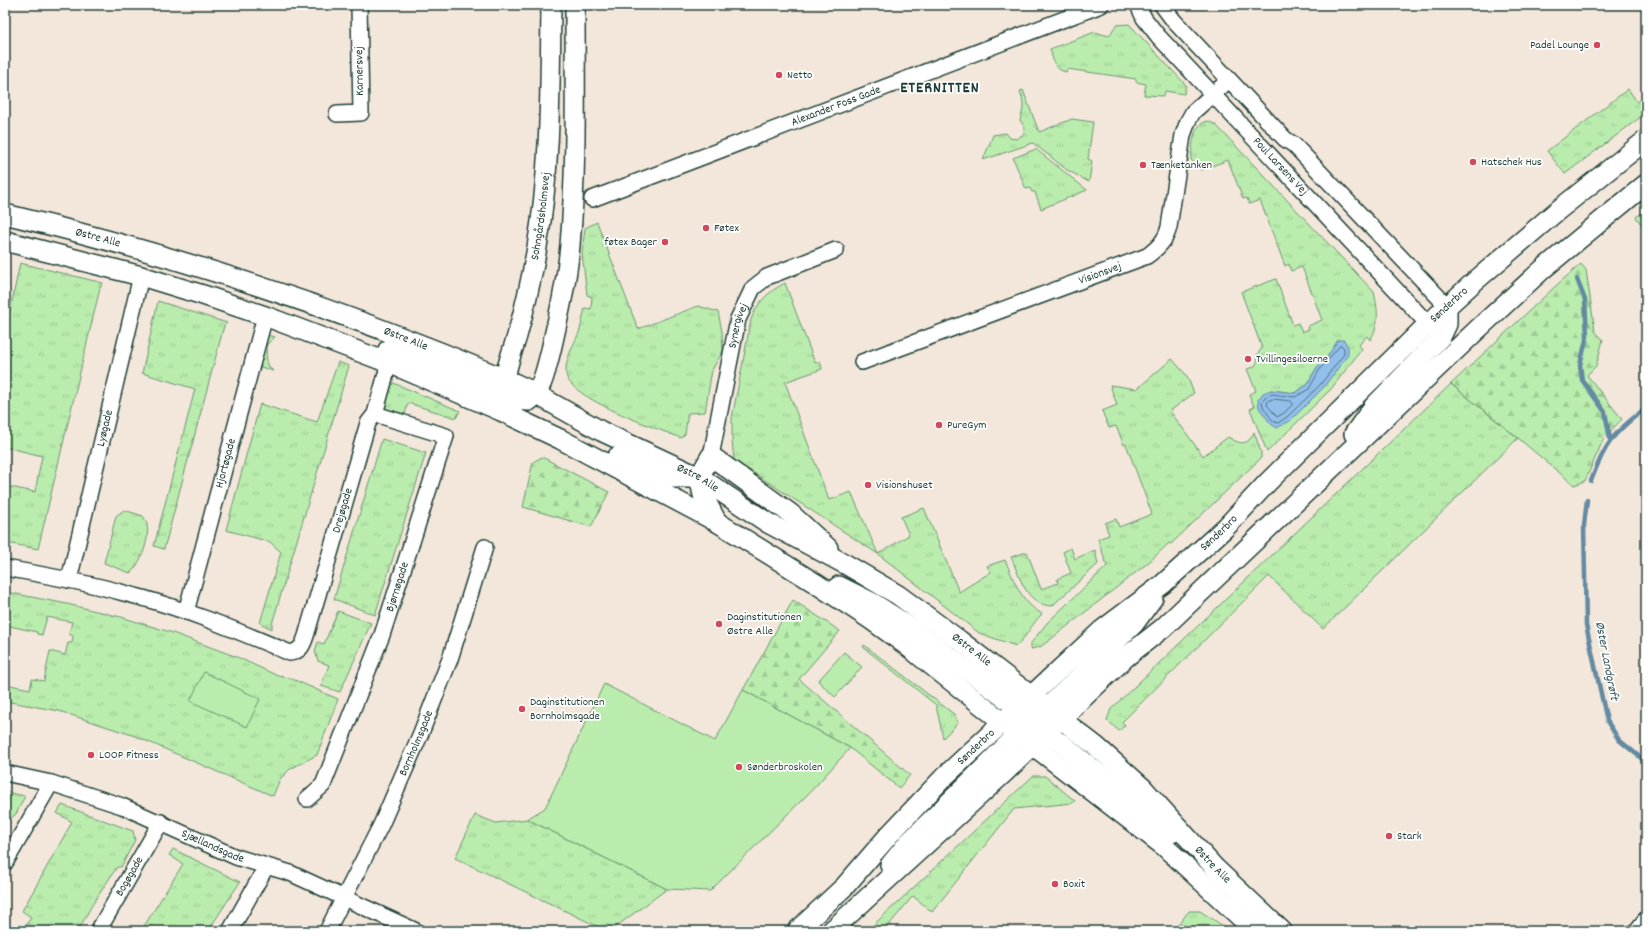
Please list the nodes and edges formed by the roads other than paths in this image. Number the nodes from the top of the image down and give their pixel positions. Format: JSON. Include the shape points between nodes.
{"nodes":[{"id":1,"x":359,"y":5,"type":"edge"},
{"id":2,"x":551,"y":5,"type":"edge"},
{"id":3,"x":575,"y":5,"type":"edge"},
{"id":4,"x":1102,"y":5,"type":"edge"},
{"id":5,"x":1138,"y":5,"type":"edge"},
{"id":6,"x":1162,"y":5,"type":"edge"},
{"id":7,"x":1230,"y":80,"type":"junction"},
{"id":8,"x":1213,"y":94,"type":"junction"},
{"id":9,"x":337,"y":114,"type":"dead end"},
{"id":10,"x":1646,"y":140,"type":"edge"},
{"id":11,"x":1646,"y":184,"type":"edge"},
{"id":12,"x":592,"y":199,"type":"dead end"},
{"id":13,"x":5,"y":214,"type":"edge"},
{"id":14,"x":5,"y":242,"type":"edge"},
{"id":15,"x":836,"y":250,"type":"dead end"},
{"id":16,"x":141,"y":276,"type":"junction"},
{"id":17,"x":1447,"y":306,"type":"junction"},
{"id":18,"x":266,"y":316,"type":"junction"},
{"id":19,"x":1436,"y":328,"type":"junction"},
{"id":20,"x":1478,"y":329,"type":"junction"},
{"id":21,"x":309,"y":332,"type":"junction"},
{"id":22,"x":862,"y":362,"type":"dead end"},
{"id":23,"x":389,"y":363,"type":"junction"},
{"id":24,"x":506,"y":388,"type":"junction"},
{"id":25,"x":537,"y":395,"type":"junction"},
{"id":26,"x":375,"y":414,"type":"junction"},
{"id":27,"x":519,"y":420,"type":"junction"},
{"id":28,"x":560,"y":439,"type":"junction"},
{"id":29,"x":712,"y":456,"type":"junction"},
{"id":30,"x":1332,"y":467,"type":"junction"},
{"id":31,"x":699,"y":478,"type":"junction"},
{"id":32,"x":717,"y":522,"type":"junction"},
{"id":33,"x":485,"y":547,"type":"dead end"},
{"id":34,"x":847,"y":565,"type":"junction"},
{"id":35,"x":5,"y":568,"type":"edge"},
{"id":36,"x":69,"y":580,"type":"junction"},
{"id":37,"x":186,"y":612,"type":"junction"},
{"id":38,"x":1032,"y":721,"type":"junction"},
{"id":39,"x":5,"y":773,"type":"edge"},
{"id":40,"x":51,"y":783,"type":"junction"},
{"id":41,"x":307,"y":798,"type":"dead end"},
{"id":42,"x":161,"y":822,"type":"junction"},
{"id":43,"x":5,"y":863,"type":"edge"},
{"id":44,"x":266,"y":867,"type":"junction"},
{"id":45,"x":344,"y":898,"type":"junction"},
{"id":46,"x":1646,"y":922,"type":"edge"},
{"id":47,"x":98,"y":931,"type":"edge"},
{"id":48,"x":230,"y":931,"type":"edge"},
{"id":49,"x":327,"y":931,"type":"edge"},
{"id":50,"x":416,"y":931,"type":"edge"},
{"id":51,"x":797,"y":931,"type":"edge"},
{"id":52,"x":831,"y":931,"type":"edge"},
{"id":53,"x":1255,"y":931,"type":"edge"},
{"id":54,"x":1282,"y":931,"type":"edge"},
{"id":55,"x":1639,"y":931,"type":"edge"}],
"edges":[{"from":1,"to":9,"type":"street","name":"Karnersvej","via":[[361,113]]},
{"from":2,"to":24,"type":"street","name":"Sohngårdsholmsvej","via":[[550,134],[538,246]]},
{"from":3,"to":25,"type":"street","via":[[570,246],[557,322]]},
{"from":4,"to":12,"type":"street","name":"Alexander Foss Gade"},
{"from":5,"to":8,"type":"street","name":"Poul Larsens Vej","via":[[1144,18],[1158,36]]},
{"from":6,"to":7,"type":"street","name":"Poul Larsens Vej"},
{"from":7,"to":8,"type":"street","name":"Visionsvej"},
{"from":7,"to":17,"type":"street","name":"Poul Larsens Vej"},
{"from":8,"to":19,"type":"street","name":"Poul Larsens Vej","via":[[1322,212]]},
{"from":8,"to":22,"type":"street","name":"Visionsvej","via":[[1193,112],[1188,121],[1183,135],[1169,227],[1164,240],[1155,250],[1147,256]]},
{"from":10,"to":17,"type":"street","name":"Sønderbro","via":[[1580,192]]},
{"from":11,"to":20,"type":"street","name":"Sønderbro","via":[[1543,269]]},
{"from":13,"to":24,"type":"street","name":"Østre Alle","via":[[148,251],[267,288],[385,331]]},
{"from":14,"to":16,"type":"street","name":"Østre Alle"},
{"from":15,"to":29,"type":"street","name":"Synergivej","via":[[767,277],[753,288],[738,319]]},
{"from":16,"to":18,"type":"street","name":"Østre Alle"},
{"from":16,"to":36,"type":"street","name":"Lyøgade"},
{"from":17,"to":19,"type":"street","name":"Sønderbro"},
{"from":18,"to":21,"type":"street","name":"Østre Alle"},
{"from":18,"to":37,"type":"street","name":"Hjortøgade"},
{"from":19,"to":20,"type":"street","via":[[1457,333]]},
{"from":19,"to":30,"type":"street","via":[[1425,354],[1374,406]]},
{"from":19,"to":38,"type":"street","name":"Sønderbro","via":[[1268,482],[1226,527],[1162,584],[1102,630]]},
{"from":20,"to":30,"type":"street","name":"Sønderbro"},
{"from":21,"to":23,"type":"street","name":"Østre Alle"},
{"from":21,"to":24,"type":"street","via":[[376,345],[448,371]]},
{"from":23,"to":26,"type":"street","name":"Drejøgade"},
{"from":23,"to":27,"type":"street","name":"Østre Alle"},
{"from":24,"to":25,"type":"street","via":[[524,402]]},
{"from":24,"to":27,"type":"street","via":[[509,406]]},
{"from":25,"to":31,"type":"street","name":"Østre Alle","via":[[601,431]]},
{"from":26,"to":37,"type":"street","name":"Drejøgade","via":[[368,423],[302,646],[297,652],[290,653],[240,631]]},
{"from":26,"to":41,"type":"street","name":"Bjørnøgade","via":[[446,436],[375,654],[323,785]]},
{"from":27,"to":28,"type":"street","name":"Østre Alle"},
{"from":28,"to":31,"type":"street","via":[[622,458],[671,478]]},
{"from":28,"to":32,"type":"street","name":"Østre Alle"},
{"from":29,"to":31,"type":"street"},
{"from":29,"to":34,"type":"street","via":[[790,514]]},
{"from":30,"to":38,"type":"street","name":"Sønderbro","via":[[1163,628],[1126,657]]},
{"from":31,"to":32,"type":"street","via":[[702,495]]},
{"from":31,"to":34,"type":"street","name":"Østre Alle","via":[[768,523]]},
{"from":32,"to":38,"type":"street","name":"Østre Alle","via":[[764,550],[906,645]]},
{"from":33,"to":45,"type":"street","name":"Bornholmsgade","via":[[450,659],[421,733],[381,825]]},
{"from":34,"to":38,"type":"street","name":"Østre Alle","via":[[898,595],[1006,676]]},
{"from":35,"to":36,"type":"street"},
{"from":36,"to":37,"type":"street","via":[[125,593]]},
{"from":38,"to":51,"type":"street","name":"Sønderbro","via":[[928,793],[845,886]]},
{"from":38,"to":52,"type":"street","name":"Sønderbro","via":[[853,912]]},
{"from":38,"to":53,"type":"street","name":"Østre Alle","via":[[1050,758],[1165,847]]},
{"from":38,"to":54,"type":"street","name":"Østre Alle","via":[[1214,868]]},
{"from":39,"to":40,"type":"street","name":"Sjællandsgade"},
{"from":40,"to":42,"type":"street","name":"Sjællandsgade","via":[[122,806]]},
{"from":40,"to":43,"type":"street"},
{"from":42,"to":44,"type":"street","name":"Sjællandsgade","via":[[236,857]]},
{"from":42,"to":47,"type":"street","name":"Bogøgade"},
{"from":44,"to":45,"type":"street","name":"Sjællandsgade","via":[[290,873]]},
{"from":44,"to":48,"type":"street"},
{"from":45,"to":49,"type":"street","name":"Bornholmsgade"},
{"from":45,"to":50,"type":"street","name":"Sjællandsgade"},
{"from":46,"to":55,"type":"street"}]}
